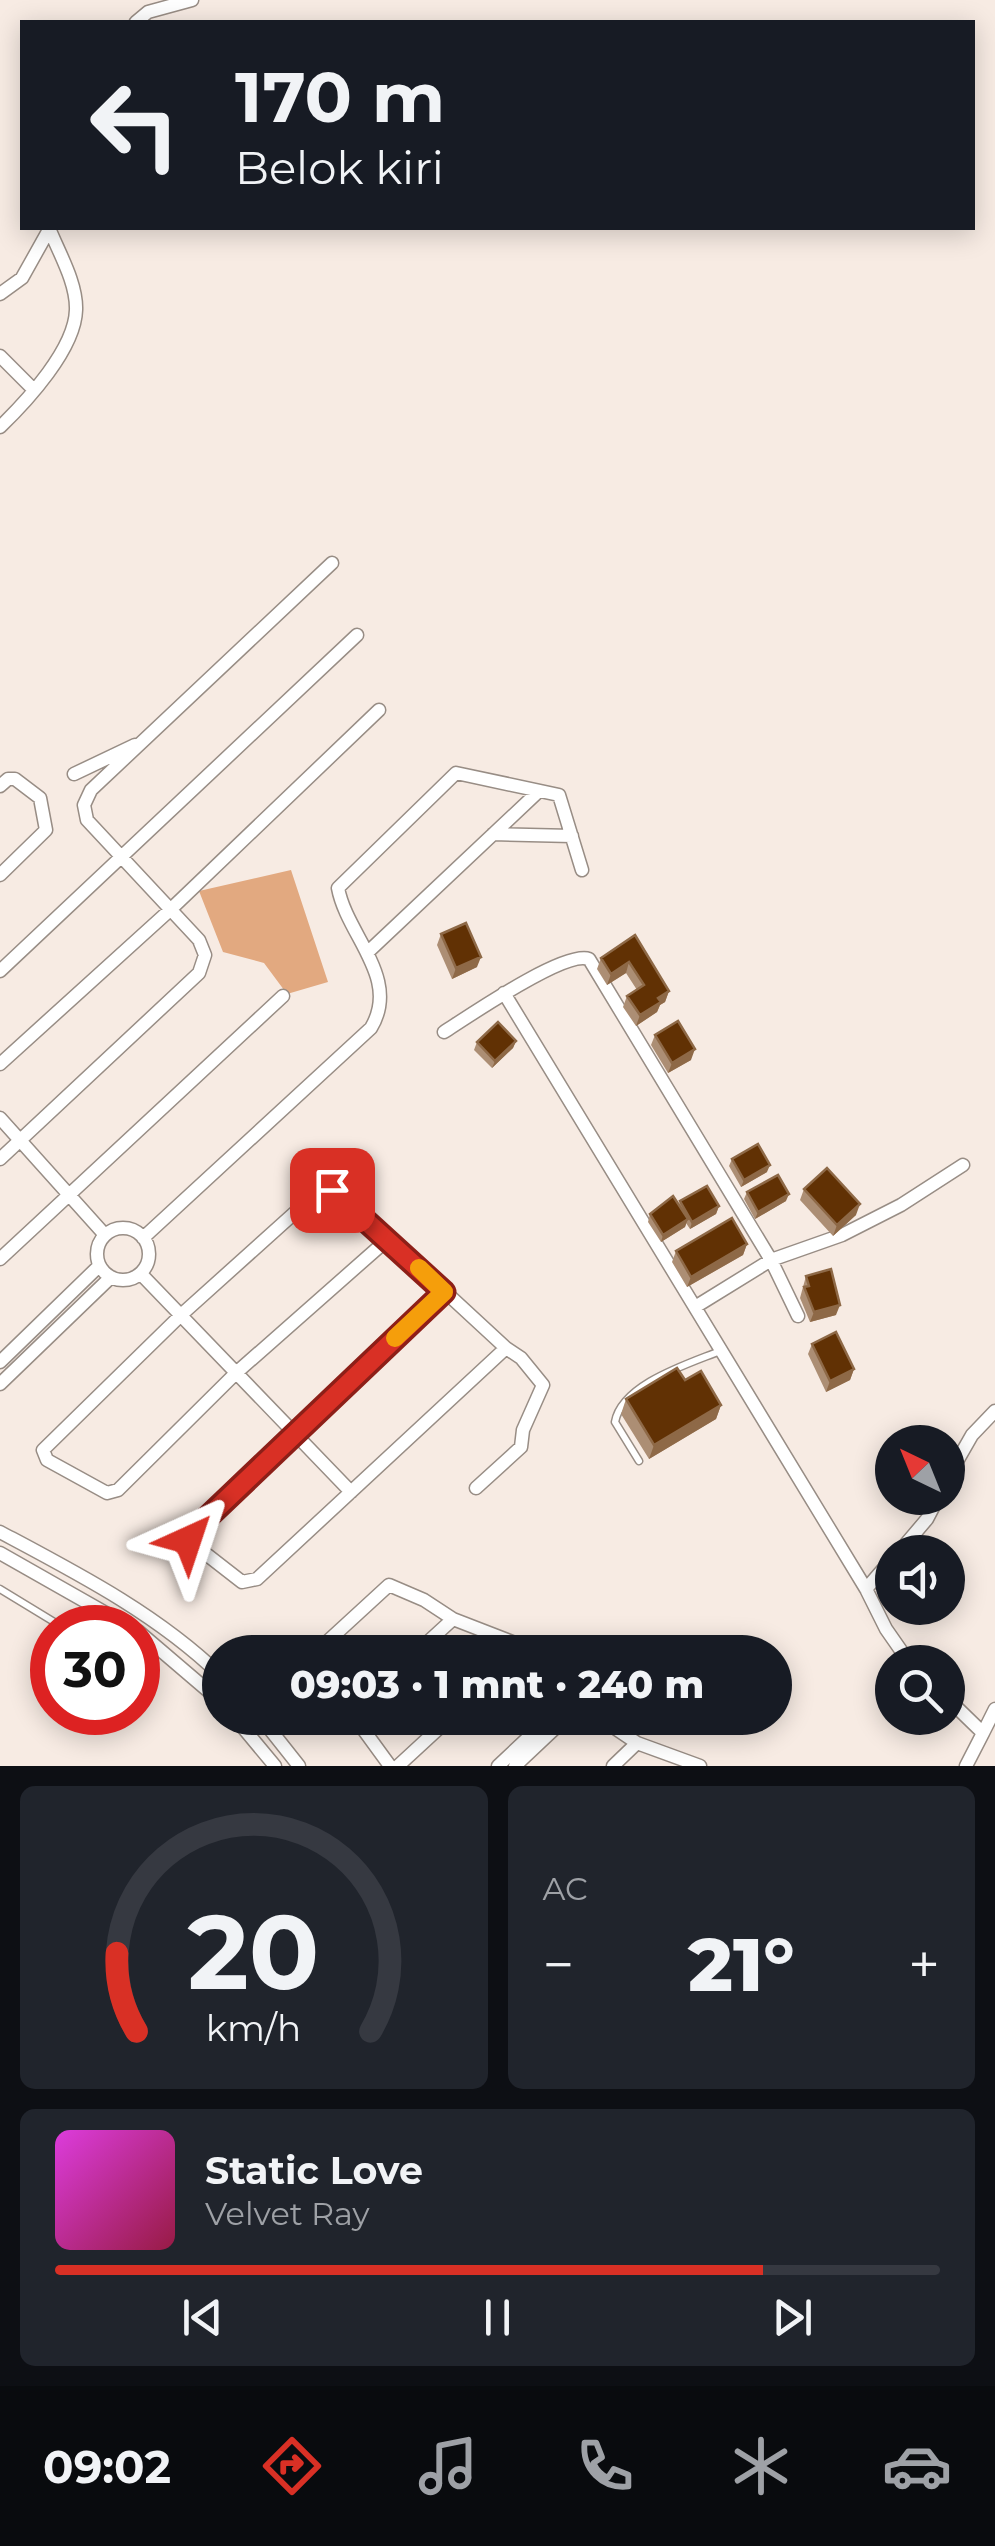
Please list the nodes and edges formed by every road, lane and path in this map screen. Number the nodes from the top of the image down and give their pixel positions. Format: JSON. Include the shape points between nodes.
{"nodes":[{"id":1,"x":192,"y":0,"type":"edge"},
{"id":2,"x":144,"y":6,"type":"edge"},
{"id":3,"x":48,"y":230,"type":"edge"},
{"id":4,"x":50,"y":230,"type":"edge"},
{"id":5,"x":0,"y":294,"type":"edge"},
{"id":6,"x":0,"y":356,"type":"edge"},
{"id":7,"x":34,"y":390,"type":"junction"},
{"id":8,"x":0,"y":427,"type":"edge"},
{"id":9,"x":332,"y":563,"type":"dead end"},
{"id":10,"x":357,"y":635,"type":"dead end"},
{"id":11,"x":379,"y":710,"type":"dead end"},
{"id":12,"x":148,"y":740,"type":"junction"},
{"id":13,"x":74,"y":774,"type":"dead end"},
{"id":14,"x":0,"y":786,"type":"edge"},
{"id":15,"x":539,"y":791,"type":"junction"},
{"id":16,"x":493,"y":834,"type":"junction"},
{"id":17,"x":572,"y":836,"type":"junction"},
{"id":18,"x":121,"y":860,"type":"junction"},
{"id":19,"x":582,"y":870,"type":"dead end"},
{"id":20,"x":0,"y":875,"type":"edge"},
{"id":21,"x":170,"y":910,"type":"junction"},
{"id":22,"x":368,"y":952,"type":"junction"},
{"id":23,"x":0,"y":971,"type":"edge"},
{"id":24,"x":504,"y":993,"type":"junction"},
{"id":25,"x":283,"y":996,"type":"dead end"},
{"id":26,"x":444,"y":1032,"type":"dead end"},
{"id":27,"x":0,"y":1064,"type":"edge"},
{"id":28,"x":0,"y":1118,"type":"edge"},
{"id":29,"x":20,"y":1140,"type":"junction"},
{"id":30,"x":0,"y":1159,"type":"edge"},
{"id":31,"x":963,"y":1165,"type":"dead end"},
{"id":32,"x":68,"y":1194,"type":"junction"},
{"id":33,"x":105,"y":1235,"type":"junction"},
{"id":34,"x":143,"y":1238,"type":"junction"},
{"id":35,"x":388,"y":1239,"type":"junction"},
{"id":36,"x":0,"y":1259,"type":"edge"},
{"id":37,"x":771,"y":1260,"type":"junction"},
{"id":38,"x":99,"y":1266,"type":"junction"},
{"id":39,"x":141,"y":1274,"type":"junction"},
{"id":40,"x":110,"y":1278,"type":"junction"},
{"id":41,"x":444,"y":1292,"type":"junction"},
{"id":42,"x":695,"y":1306,"type":"junction"},
{"id":43,"x":180,"y":1315,"type":"junction"},
{"id":44,"x":798,"y":1316,"type":"dead end"},
{"id":45,"x":506,"y":1348,"type":"junction"},
{"id":46,"x":721,"y":1351,"type":"junction"},
{"id":47,"x":0,"y":1362,"type":"edge"},
{"id":48,"x":236,"y":1373,"type":"junction"},
{"id":49,"x":0,"y":1384,"type":"edge"},
{"id":50,"x":995,"y":1411,"type":"edge"},
{"id":51,"x":294,"y":1434,"type":"junction"},
{"id":52,"x":965,"y":1447,"type":"edge"},
{"id":53,"x":639,"y":1461,"type":"dead end"},
{"id":54,"x":476,"y":1488,"type":"dead end"},
{"id":55,"x":351,"y":1492,"type":"junction"},
{"id":56,"x":928,"y":1515,"type":"edge"},
{"id":57,"x":0,"y":1532,"type":"edge"},
{"id":58,"x":913,"y":1535,"type":"edge"},
{"id":59,"x":0,"y":1554,"type":"edge"},
{"id":60,"x":875,"y":1579,"type":"edge"},
{"id":61,"x":0,"y":1589,"type":"edge"},
{"id":62,"x":866,"y":1589,"type":"junction"},
{"id":63,"x":92,"y":1605,"type":"edge"},
{"id":64,"x":30,"y":1607,"type":"edge"},
{"id":65,"x":453,"y":1619,"type":"junction"},
{"id":66,"x":335,"y":1635,"type":"edge"},
{"id":67,"x":436,"y":1635,"type":"edge"},
{"id":68,"x":489,"y":1635,"type":"edge"},
{"id":69,"x":898,"y":1645,"type":"edge"},
{"id":70,"x":160,"y":1651,"type":"edge"},
{"id":71,"x":202,"y":1659,"type":"edge"},
{"id":72,"x":202,"y":1686,"type":"edge"},
{"id":73,"x":995,"y":1709,"type":"edge"},
{"id":74,"x":965,"y":1716,"type":"edge"},
{"id":75,"x":984,"y":1734,"type":"junction"},
{"id":76,"x":249,"y":1735,"type":"edge"},
{"id":77,"x":274,"y":1735,"type":"edge"},
{"id":78,"x":367,"y":1735,"type":"edge"},
{"id":79,"x":432,"y":1735,"type":"edge"},
{"id":80,"x":531,"y":1735,"type":"edge"},
{"id":81,"x":548,"y":1735,"type":"edge"},
{"id":82,"x":625,"y":1735,"type":"edge"},
{"id":83,"x":637,"y":1743,"type":"junction"},
{"id":84,"x":275,"y":1766,"type":"edge"},
{"id":85,"x":299,"y":1766,"type":"edge"},
{"id":86,"x":390,"y":1766,"type":"edge"},
{"id":87,"x":398,"y":1766,"type":"edge"},
{"id":88,"x":498,"y":1766,"type":"edge"},
{"id":89,"x":515,"y":1766,"type":"edge"},
{"id":90,"x":612,"y":1766,"type":"edge"},
{"id":91,"x":700,"y":1766,"type":"edge"},
{"id":92,"x":966,"y":1766,"type":"edge"}],
"edges":[{"from":1,"to":2,"type":"street"},
{"from":3,"to":5,"type":"street","via":[[22,278]]},
{"from":4,"to":7,"type":"street","via":[[76,311],[72,332]]},
{"from":6,"to":7,"type":"street"},
{"from":7,"to":8,"type":"street"},
{"from":9,"to":12,"type":"street"},
{"from":10,"to":18,"type":"street"},
{"from":11,"to":21,"type":"street"},
{"from":12,"to":13,"type":"street"},
{"from":12,"to":18,"type":"street","via":[[91,790],[84,805],[87,820]]},
{"from":14,"to":20,"type":"street","via":[[16,779],[40,798],[46,830]]},
{"from":15,"to":16,"type":"street"},
{"from":15,"to":17,"type":"street","via":[[559,795]]},
{"from":15,"to":22,"type":"street","via":[[456,773],[338,888]]},
{"from":16,"to":17,"type":"street"},
{"from":16,"to":22,"type":"street"},
{"from":17,"to":19,"type":"street"},
{"from":18,"to":21,"type":"street"},
{"from":18,"to":23,"type":"street"},
{"from":21,"to":27,"type":"street"},
{"from":21,"to":29,"type":"street","via":[[199,940],[205,955],[199,973]]},
{"from":22,"to":34,"type":"street","via":[[382,994],[372,1028]]},
{"from":24,"to":26,"type":"street"},
{"from":24,"to":37,"type":"street","via":[[575,956],[589,959]]},
{"from":24,"to":42,"type":"street"},
{"from":25,"to":32,"type":"street"},
{"from":28,"to":29,"type":"street"},
{"from":29,"to":30,"type":"street"},
{"from":29,"to":32,"type":"street"},
{"from":31,"to":37,"type":"street","via":[[857,1227]]},
{"from":32,"to":33,"type":"street"},
{"from":32,"to":36,"type":"street"},
{"from":33,"to":34,"type":"street","via":[[120,1228]]},
{"from":33,"to":38,"type":"street","via":[[96,1250]]},
{"from":34,"to":39,"type":"street","via":[[149,1259]]},
{"from":35,"to":41,"type":"street"},
{"from":35,"to":43,"type":"street","via":[[332,1190],[320,1190]]},
{"from":35,"to":48,"type":"street"},
{"from":37,"to":42,"type":"street"},
{"from":37,"to":44,"type":"street"},
{"from":38,"to":40,"type":"street"},
{"from":38,"to":47,"type":"street"},
{"from":39,"to":40,"type":"street","via":[[126,1281]]},
{"from":39,"to":43,"type":"street"},
{"from":40,"to":49,"type":"street"},
{"from":41,"to":45,"type":"street"},
{"from":41,"to":51,"type":"street"},
{"from":42,"to":46,"type":"street"},
{"from":43,"to":48,"type":"street"},
{"from":43,"to":48,"type":"street","via":[[43,1450],[47,1460],[106,1494],[118,1490]]},
{"from":45,"to":54,"type":"street","via":[[543,1385],[521,1447]]},
{"from":45,"to":55,"type":"street"},
{"from":46,"to":53,"type":"lane","via":[[657,1378],[622,1406],[615,1422]]},
{"from":46,"to":62,"type":"street"},
{"from":48,"to":51,"type":"street"},
{"from":50,"to":52,"type":"street"},
{"from":51,"to":55,"type":"street"},
{"from":51,"to":55,"type":"street","via":[[188,1540],[242,1582],[257,1579]]},
{"from":56,"to":58,"type":"street"},
{"from":57,"to":71,"type":"street","via":[[114,1595]]},
{"from":59,"to":63,"type":"street"},
{"from":60,"to":62,"type":"street"},
{"from":61,"to":64,"type":"lane"},
{"from":62,"to":69,"type":"street"},
{"from":65,"to":66,"type":"street","via":[[389,1585]]},
{"from":65,"to":67,"type":"street"},
{"from":65,"to":68,"type":"street"},
{"from":70,"to":72,"type":"street"},
{"from":73,"to":75,"type":"street"},
{"from":74,"to":75,"type":"street"},
{"from":75,"to":92,"type":"street"},
{"from":76,"to":84,"type":"street"},
{"from":77,"to":85,"type":"street"},
{"from":78,"to":86,"type":"street"},
{"from":79,"to":87,"type":"street"},
{"from":80,"to":88,"type":"street"},
{"from":81,"to":89,"type":"street"},
{"from":82,"to":83,"type":"street"},
{"from":83,"to":90,"type":"street"},
{"from":83,"to":91,"type":"street"}]}
